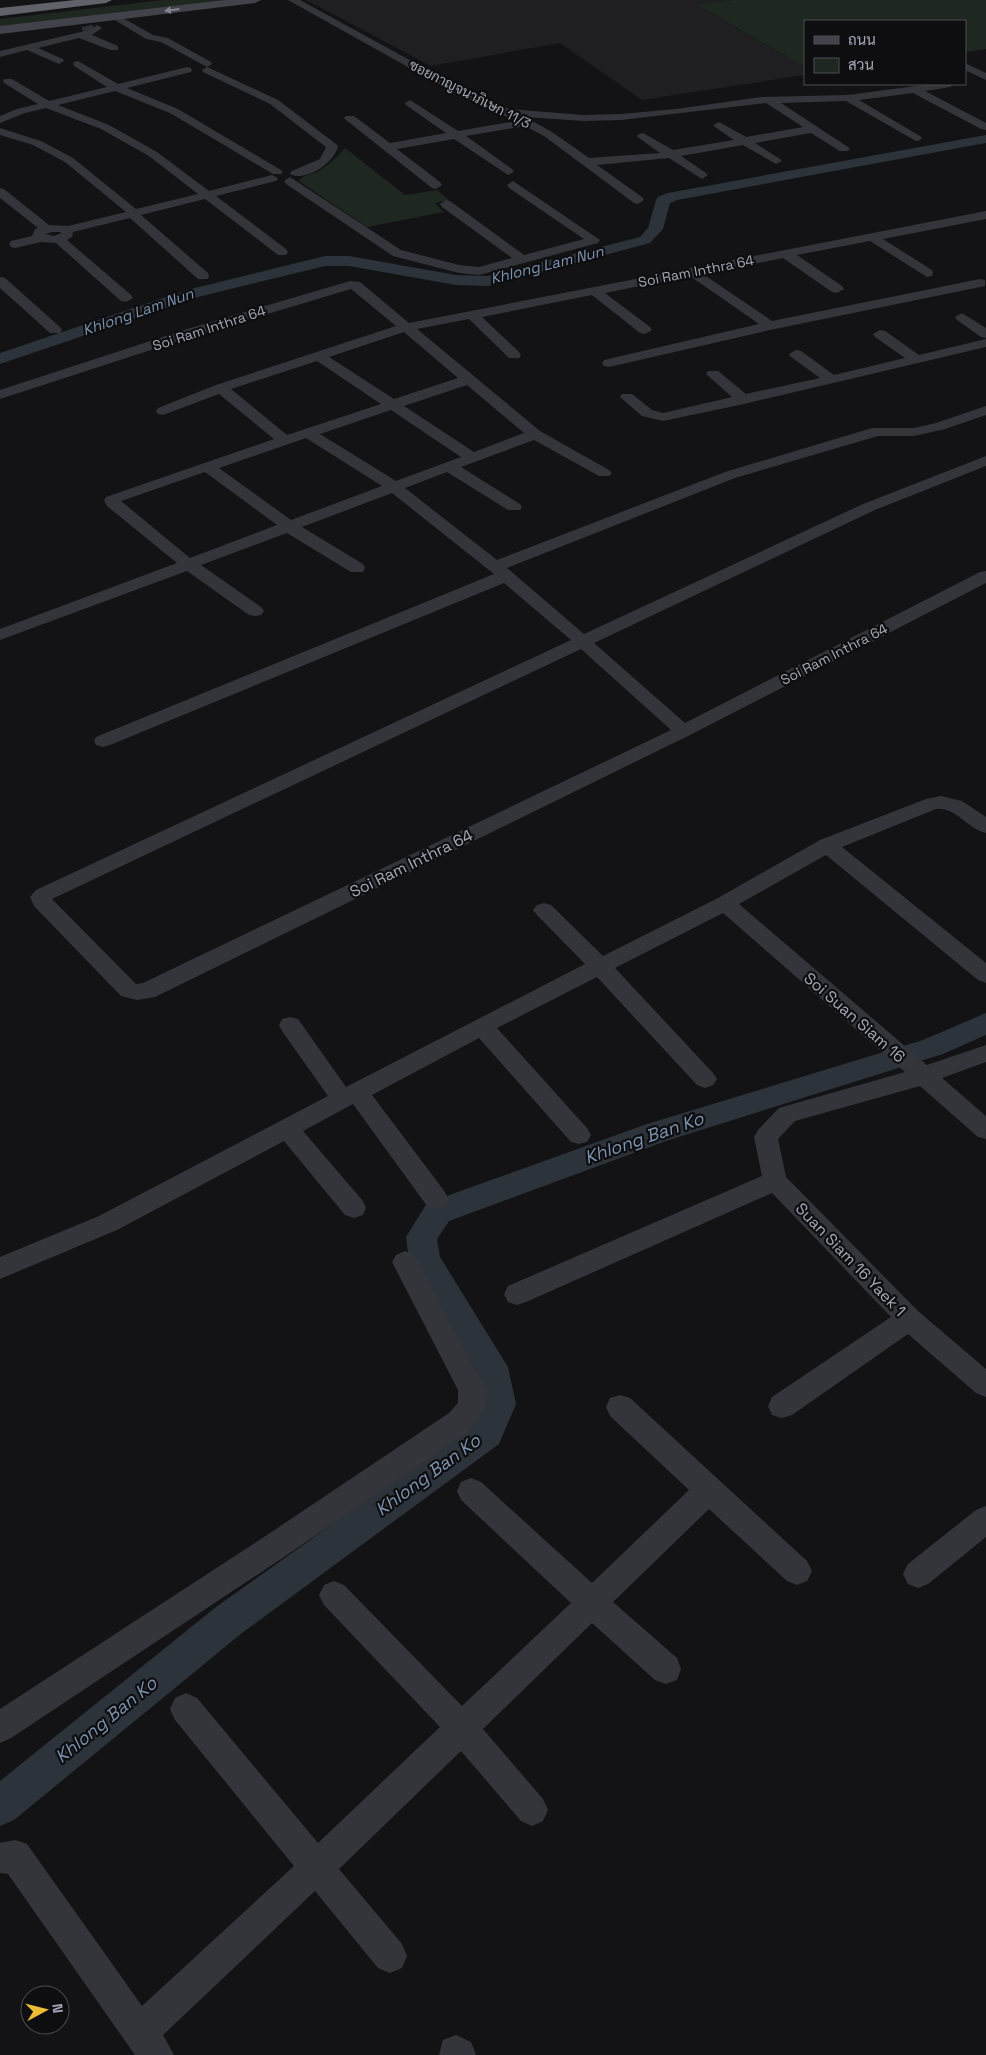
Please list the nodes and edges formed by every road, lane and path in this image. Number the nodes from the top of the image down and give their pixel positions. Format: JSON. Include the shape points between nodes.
{"nodes":[{"id":1,"x":18,"y":0,"type":"edge"},
{"id":2,"x":106,"y":0,"type":"edge"},
{"id":3,"x":255,"y":0,"type":"edge"},
{"id":4,"x":293,"y":0,"type":"edge"},
{"id":5,"x":0,"y":2,"type":"edge"},
{"id":6,"x":0,"y":12,"type":"edge"},
{"id":7,"x":116,"y":17,"type":"junction"},
{"id":8,"x":89,"y":27,"type":"junction"},
{"id":9,"x":0,"y":30,"type":"edge"},
{"id":10,"x":150,"y":37,"type":"junction"},
{"id":11,"x":28,"y":47,"type":"junction"},
{"id":12,"x":114,"y":48,"type":"dead end"},
{"id":13,"x":158,"y":49,"type":"dead end"},
{"id":14,"x":0,"y":54,"type":"edge"},
{"id":15,"x":59,"y":61,"type":"dead end"},
{"id":16,"x":78,"y":64,"type":"dead end"},
{"id":17,"x":207,"y":67,"type":"junction"},
{"id":18,"x":966,"y":67,"type":"edge"},
{"id":19,"x":981,"y":80,"type":"edge"},
{"id":20,"x":8,"y":81,"type":"dead end"},
{"id":21,"x":940,"y":85,"type":"edge"},
{"id":22,"x":115,"y":87,"type":"junction"},
{"id":23,"x":921,"y":87,"type":"edge"},
{"id":24,"x":848,"y":92,"type":"junction"},
{"id":25,"x":769,"y":100,"type":"junction"},
{"id":26,"x":410,"y":103,"type":"dead end"},
{"id":27,"x":46,"y":104,"type":"junction"},
{"id":28,"x":507,"y":112,"type":"junction"},
{"id":29,"x":350,"y":118,"type":"dead end"},
{"id":30,"x":0,"y":120,"type":"edge"},
{"id":31,"x":526,"y":122,"type":"junction"},
{"id":32,"x":719,"y":125,"type":"dead end"},
{"id":33,"x":985,"y":127,"type":"edge"},
{"id":34,"x":813,"y":129,"type":"junction"},
{"id":35,"x":0,"y":131,"type":"edge"},
{"id":36,"x":456,"y":135,"type":"junction"},
{"id":37,"x":643,"y":136,"type":"dead end"},
{"id":38,"x":916,"y":138,"type":"dead end"},
{"id":39,"x":745,"y":141,"type":"junction"},
{"id":40,"x":389,"y":148,"type":"junction"},
{"id":41,"x":844,"y":149,"type":"dead end"},
{"id":42,"x":672,"y":154,"type":"junction"},
{"id":43,"x":776,"y":161,"type":"dead end"},
{"id":44,"x":586,"y":162,"type":"junction"},
{"id":45,"x":508,"y":171,"type":"dead end"},
{"id":46,"x":702,"y":175,"type":"dead end"},
{"id":47,"x":274,"y":176,"type":"junction"},
{"id":48,"x":293,"y":177,"type":"junction"},
{"id":49,"x":436,"y":185,"type":"dead end"},
{"id":50,"x":513,"y":185,"type":"dead end"},
{"id":51,"x":0,"y":192,"type":"edge"},
{"id":52,"x":208,"y":196,"type":"junction"},
{"id":53,"x":638,"y":200,"type":"dead end"},
{"id":54,"x":446,"y":204,"type":"dead end"},
{"id":55,"x":133,"y":214,"type":"junction"},
{"id":56,"x":986,"y":215,"type":"edge"},
{"id":57,"x":963,"y":219,"type":"junction"},
{"id":58,"x":978,"y":229,"type":"dead end"},
{"id":59,"x":43,"y":234,"type":"junction"},
{"id":60,"x":63,"y":235,"type":"junction"},
{"id":61,"x":872,"y":237,"type":"junction"},
{"id":62,"x":15,"y":244,"type":"dead end"},
{"id":63,"x":282,"y":252,"type":"dead end"},
{"id":64,"x":786,"y":254,"type":"junction"},
{"id":65,"x":522,"y":259,"type":"junction"},
{"id":66,"x":692,"y":272,"type":"junction"},
{"id":67,"x":927,"y":273,"type":"dead end"},
{"id":68,"x":202,"y":276,"type":"dead end"},
{"id":69,"x":0,"y":281,"type":"edge"},
{"id":70,"x":980,"y":283,"type":"dead end"},
{"id":71,"x":837,"y":289,"type":"dead end"},
{"id":72,"x":595,"y":291,"type":"junction"},
{"id":73,"x":126,"y":298,"type":"dead end"},
{"id":74,"x":472,"y":315,"type":"junction"},
{"id":75,"x":962,"y":318,"type":"dead end"},
{"id":76,"x":770,"y":326,"type":"junction"},
{"id":77,"x":407,"y":327,"type":"junction"},
{"id":78,"x":55,"y":330,"type":"dead end"},
{"id":79,"x":645,"y":330,"type":"dead end"},
{"id":80,"x":880,"y":334,"type":"dead end"},
{"id":81,"x":986,"y":334,"type":"edge"},
{"id":82,"x":986,"y":343,"type":"edge"},
{"id":83,"x":796,"y":354,"type":"dead end"},
{"id":84,"x":514,"y":355,"type":"dead end"},
{"id":85,"x":318,"y":356,"type":"junction"},
{"id":86,"x":916,"y":359,"type":"junction"},
{"id":87,"x":608,"y":363,"type":"dead end"},
{"id":88,"x":713,"y":374,"type":"dead end"},
{"id":89,"x":469,"y":379,"type":"junction"},
{"id":90,"x":831,"y":380,"type":"junction"},
{"id":91,"x":221,"y":388,"type":"junction"},
{"id":92,"x":0,"y":395,"type":"edge"},
{"id":93,"x":627,"y":398,"type":"dead end"},
{"id":94,"x":744,"y":400,"type":"junction"},
{"id":95,"x":393,"y":404,"type":"junction"},
{"id":96,"x":986,"y":410,"type":"edge"},
{"id":97,"x":163,"y":411,"type":"dead end"},
{"id":98,"x":308,"y":432,"type":"junction"},
{"id":99,"x":535,"y":434,"type":"junction"},
{"id":100,"x":284,"y":440,"type":"junction"},
{"id":101,"x":472,"y":457,"type":"junction"},
{"id":102,"x":986,"y":461,"type":"edge"},
{"id":103,"x":207,"y":466,"type":"junction"},
{"id":104,"x":448,"y":466,"type":"junction"},
{"id":105,"x":604,"y":473,"type":"dead end"},
{"id":106,"x":393,"y":486,"type":"junction"},
{"id":107,"x":514,"y":507,"type":"dead end"},
{"id":108,"x":288,"y":526,"type":"junction"},
{"id":109,"x":188,"y":564,"type":"junction"},
{"id":110,"x":357,"y":568,"type":"dead end"},
{"id":111,"x":500,"y":571,"type":"junction"},
{"id":112,"x":986,"y":576,"type":"edge"},
{"id":113,"x":256,"y":611,"type":"dead end"},
{"id":114,"x":0,"y":635,"type":"edge"},
{"id":115,"x":582,"y":640,"type":"junction"},
{"id":116,"x":683,"y":731,"type":"junction"},
{"id":117,"x":103,"y":741,"type":"dead end"},
{"id":118,"x":986,"y":827,"type":"edge"},
{"id":119,"x":827,"y":845,"type":"junction"},
{"id":120,"x":724,"y":903,"type":"junction"},
{"id":121,"x":544,"y":910,"type":"dead end"},
{"id":122,"x":600,"y":966,"type":"junction"},
{"id":123,"x":986,"y":975,"type":"edge"},
{"id":124,"x":290,"y":1025,"type":"dead end"},
{"id":125,"x":482,"y":1026,"type":"junction"},
{"id":126,"x":986,"y":1052,"type":"edge"},
{"id":127,"x":916,"y":1071,"type":"junction"},
{"id":128,"x":704,"y":1079,"type":"dead end"},
{"id":129,"x":350,"y":1096,"type":"junction"},
{"id":130,"x":287,"y":1129,"type":"junction"},
{"id":131,"x":986,"y":1130,"type":"edge"},
{"id":132,"x":579,"y":1135,"type":"dead end"},
{"id":133,"x":775,"y":1181,"type":"junction"},
{"id":134,"x":436,"y":1199,"type":"dead end"},
{"id":135,"x":354,"y":1208,"type":"dead end"},
{"id":136,"x":405,"y":1262,"type":"dead end"},
{"id":137,"x":0,"y":1268,"type":"edge"},
{"id":138,"x":517,"y":1294,"type":"dead end"},
{"id":139,"x":909,"y":1319,"type":"junction"},
{"id":140,"x":986,"y":1385,"type":"edge"},
{"id":141,"x":782,"y":1406,"type":"dead end"},
{"id":142,"x":620,"y":1407,"type":"dead end"},
{"id":143,"x":710,"y":1489,"type":"junction"},
{"id":144,"x":471,"y":1491,"type":"dead end"},
{"id":145,"x":986,"y":1519,"type":"edge"},
{"id":146,"x":797,"y":1571,"type":"dead end"},
{"id":147,"x":918,"y":1574,"type":"dead end"},
{"id":148,"x":334,"y":1595,"type":"dead end"},
{"id":149,"x":591,"y":1602,"type":"junction"},
{"id":150,"x":666,"y":1669,"type":"dead end"},
{"id":151,"x":186,"y":1709,"type":"dead end"},
{"id":152,"x":0,"y":1727,"type":"edge"},
{"id":153,"x":462,"y":1728,"type":"junction"},
{"id":154,"x":532,"y":1810,"type":"dead end"},
{"id":155,"x":4,"y":1858,"type":"dead end"},
{"id":156,"x":316,"y":1868,"type":"junction"},
{"id":157,"x":390,"y":1956,"type":"dead end"},
{"id":158,"x":148,"y":2044,"type":"edge"}],
"edges":[{"from":1,"to":5,"type":"highway"},
{"from":2,"to":6,"type":"highway"},
{"from":3,"to":7,"type":"main road","one_way":true},
{"from":4,"to":28,"type":"street","name":"ซอยกาญจนาภิเษก 11/3","via":[[460,92]]},
{"from":7,"to":8,"type":"main road"},
{"from":7,"to":10,"type":"street"},
{"from":8,"to":9,"type":"main road"},
{"from":8,"to":11,"type":"street"},
{"from":8,"to":12,"type":"street","via":[[89,37]]},
{"from":10,"to":13,"type":"street","via":[[150,43]]},
{"from":10,"to":17,"type":"street","via":[[164,40]]},
{"from":11,"to":14,"type":"street"},
{"from":11,"to":15,"type":"street"},
{"from":16,"to":22,"type":"street"},
{"from":17,"to":22,"type":"street","via":[[196,71],[184,66]]},
{"from":17,"to":48,"type":"street","via":[[274,102],[332,146],[332,154],[327,160]]},
{"from":18,"to":19,"type":"street"},
{"from":20,"to":27,"type":"street"},
{"from":21,"to":23,"type":"street"},
{"from":22,"to":27,"type":"street"},
{"from":22,"to":47,"type":"street","via":[[174,110]]},
{"from":23,"to":24,"type":"street","via":[[866,96]]},
{"from":23,"to":33,"type":"street"},
{"from":24,"to":25,"type":"street"},
{"from":24,"to":38,"type":"street"},
{"from":25,"to":28,"type":"street","via":[[621,117],[584,118]]},
{"from":25,"to":34,"type":"street"},
{"from":26,"to":36,"type":"street"},
{"from":27,"to":30,"type":"street"},
{"from":27,"to":52,"type":"street","via":[[113,132],[153,154]]},
{"from":28,"to":31,"type":"street","name":"ซอยกาญจนาภิเษก 11/3"},
{"from":29,"to":40,"type":"street"},
{"from":31,"to":36,"type":"street"},
{"from":31,"to":44,"type":"street","name":"ซอยกาญจนาภิเษก 11/3"},
{"from":32,"to":39,"type":"street"},
{"from":34,"to":39,"type":"street"},
{"from":34,"to":41,"type":"street"},
{"from":35,"to":55,"type":"street","via":[[37,143],[69,160]]},
{"from":36,"to":40,"type":"street"},
{"from":36,"to":45,"type":"street"},
{"from":37,"to":42,"type":"street"},
{"from":39,"to":42,"type":"street"},
{"from":39,"to":43,"type":"street"},
{"from":40,"to":49,"type":"street"},
{"from":42,"to":44,"type":"street"},
{"from":42,"to":46,"type":"street"},
{"from":44,"to":53,"type":"street","name":"ซอยกาญจนาภิเษก 11/3"},
{"from":47,"to":48,"type":"street","via":[[290,171]]},
{"from":47,"to":52,"type":"street"},
{"from":48,"to":65,"type":"street","via":[[398,253],[459,269],[479,270]]},
{"from":50,"to":65,"type":"street","via":[[594,240]]},
{"from":51,"to":59,"type":"street"},
{"from":52,"to":55,"type":"street"},
{"from":52,"to":63,"type":"street"},
{"from":54,"to":65,"type":"street"},
{"from":55,"to":60,"type":"street"},
{"from":55,"to":68,"type":"street"},
{"from":56,"to":57,"type":"street","name":"Soi Ram Inthra 64"},
{"from":57,"to":58,"type":"street"},
{"from":57,"to":61,"type":"street","name":"Soi Ram Inthra 64"},
{"from":59,"to":60,"type":"street","via":[[56,228]]},
{"from":59,"to":62,"type":"street"},
{"from":60,"to":73,"type":"street"},
{"from":61,"to":64,"type":"street","name":"Soi Ram Inthra 64"},
{"from":61,"to":67,"type":"street"},
{"from":64,"to":66,"type":"street","name":"Soi Ram Inthra 64"},
{"from":64,"to":71,"type":"street"},
{"from":66,"to":72,"type":"street","name":"Soi Ram Inthra 64"},
{"from":66,"to":76,"type":"street"},
{"from":69,"to":78,"type":"street"},
{"from":70,"to":76,"type":"street"},
{"from":72,"to":74,"type":"street","name":"Soi Ram Inthra 64"},
{"from":72,"to":79,"type":"street"},
{"from":74,"to":77,"type":"street","name":"Soi Ram Inthra 64"},
{"from":74,"to":84,"type":"street"},
{"from":75,"to":81,"type":"street"},
{"from":76,"to":87,"type":"street"},
{"from":77,"to":85,"type":"street","name":"Soi Ram Inthra 64"},
{"from":77,"to":89,"type":"street","name":"Soi Ram Inthra 64"},
{"from":77,"to":92,"type":"street","name":"Soi Ram Inthra 64","via":[[355,286],[344,286]]},
{"from":80,"to":86,"type":"street"},
{"from":82,"to":86,"type":"street"},
{"from":83,"to":90,"type":"street"},
{"from":85,"to":91,"type":"street","name":"Soi Ram Inthra 64"},
{"from":85,"to":95,"type":"street"},
{"from":86,"to":90,"type":"street"},
{"from":88,"to":94,"type":"street"},
{"from":89,"to":95,"type":"street"},
{"from":89,"to":99,"type":"street","name":"Soi Ram Inthra 64"},
{"from":90,"to":94,"type":"street"},
{"from":91,"to":97,"type":"street","name":"Soi Ram Inthra 64"},
{"from":91,"to":100,"type":"street"},
{"from":93,"to":94,"type":"street","via":[[648,413],[663,417]]},
{"from":95,"to":98,"type":"street"},
{"from":95,"to":101,"type":"street"},
{"from":96,"to":111,"type":"street","via":[[914,432],[877,431],[730,475]]},
{"from":98,"to":100,"type":"street"},
{"from":98,"to":106,"type":"street"},
{"from":99,"to":101,"type":"street"},
{"from":99,"to":105,"type":"street","name":"Soi Ram Inthra 64"},
{"from":100,"to":103,"type":"street"},
{"from":101,"to":104,"type":"street"},
{"from":102,"to":115,"type":"street","via":[[869,507]]},
{"from":103,"to":108,"type":"street"},
{"from":103,"to":109,"type":"street","via":[[112,500]]},
{"from":104,"to":106,"type":"street"},
{"from":104,"to":107,"type":"street"},
{"from":106,"to":108,"type":"street"},
{"from":106,"to":111,"type":"street"},
{"from":108,"to":109,"type":"street"},
{"from":108,"to":110,"type":"street"},
{"from":109,"to":113,"type":"street"},
{"from":109,"to":114,"type":"street"},
{"from":111,"to":115,"type":"street"},
{"from":111,"to":117,"type":"street"},
{"from":112,"to":116,"type":"street","name":"Soi Ram Inthra 64"},
{"from":115,"to":116,"type":"street"},
{"from":115,"to":116,"type":"street","name":"Soi Ram Inthra 64","via":[[40,898],[41,901],[129,990],[146,991]]},
{"from":118,"to":119,"type":"street","via":[[955,804],[943,801]]},
{"from":119,"to":120,"type":"street"},
{"from":119,"to":123,"type":"street"},
{"from":120,"to":122,"type":"street"},
{"from":120,"to":127,"type":"street","name":"Soi Suan Siam 16"},
{"from":121,"to":122,"type":"street"},
{"from":122,"to":125,"type":"street"},
{"from":122,"to":128,"type":"street"},
{"from":124,"to":129,"type":"street"},
{"from":125,"to":129,"type":"street"},
{"from":125,"to":132,"type":"street"},
{"from":126,"to":127,"type":"street"},
{"from":127,"to":131,"type":"street","name":"Soi Suan Siam 16"},
{"from":127,"to":133,"type":"street","via":[[787,1114],[766,1137]]},
{"from":129,"to":130,"type":"street"},
{"from":129,"to":134,"type":"street"},
{"from":130,"to":135,"type":"street"},
{"from":130,"to":137,"type":"street","via":[[108,1223]]},
{"from":133,"to":138,"type":"street"},
{"from":133,"to":139,"type":"street","name":"Suan Siam 16 Yaek 1"},
{"from":136,"to":152,"type":"street","via":[[472,1389],[471,1407],[459,1422],[274,1548]]},
{"from":139,"to":140,"type":"street","name":"Suan Siam 16 Yaek 1"},
{"from":139,"to":141,"type":"street"},
{"from":142,"to":143,"type":"street"},
{"from":143,"to":146,"type":"street"},
{"from":143,"to":149,"type":"street"},
{"from":144,"to":149,"type":"street"},
{"from":145,"to":147,"type":"street"},
{"from":148,"to":153,"type":"street"},
{"from":149,"to":150,"type":"street"},
{"from":149,"to":153,"type":"street"},
{"from":151,"to":156,"type":"street"},
{"from":153,"to":154,"type":"street"},
{"from":153,"to":156,"type":"street"},
{"from":155,"to":158,"type":"street","via":[[15,1856]]},
{"from":156,"to":157,"type":"street"},
{"from":156,"to":158,"type":"street"}]}
